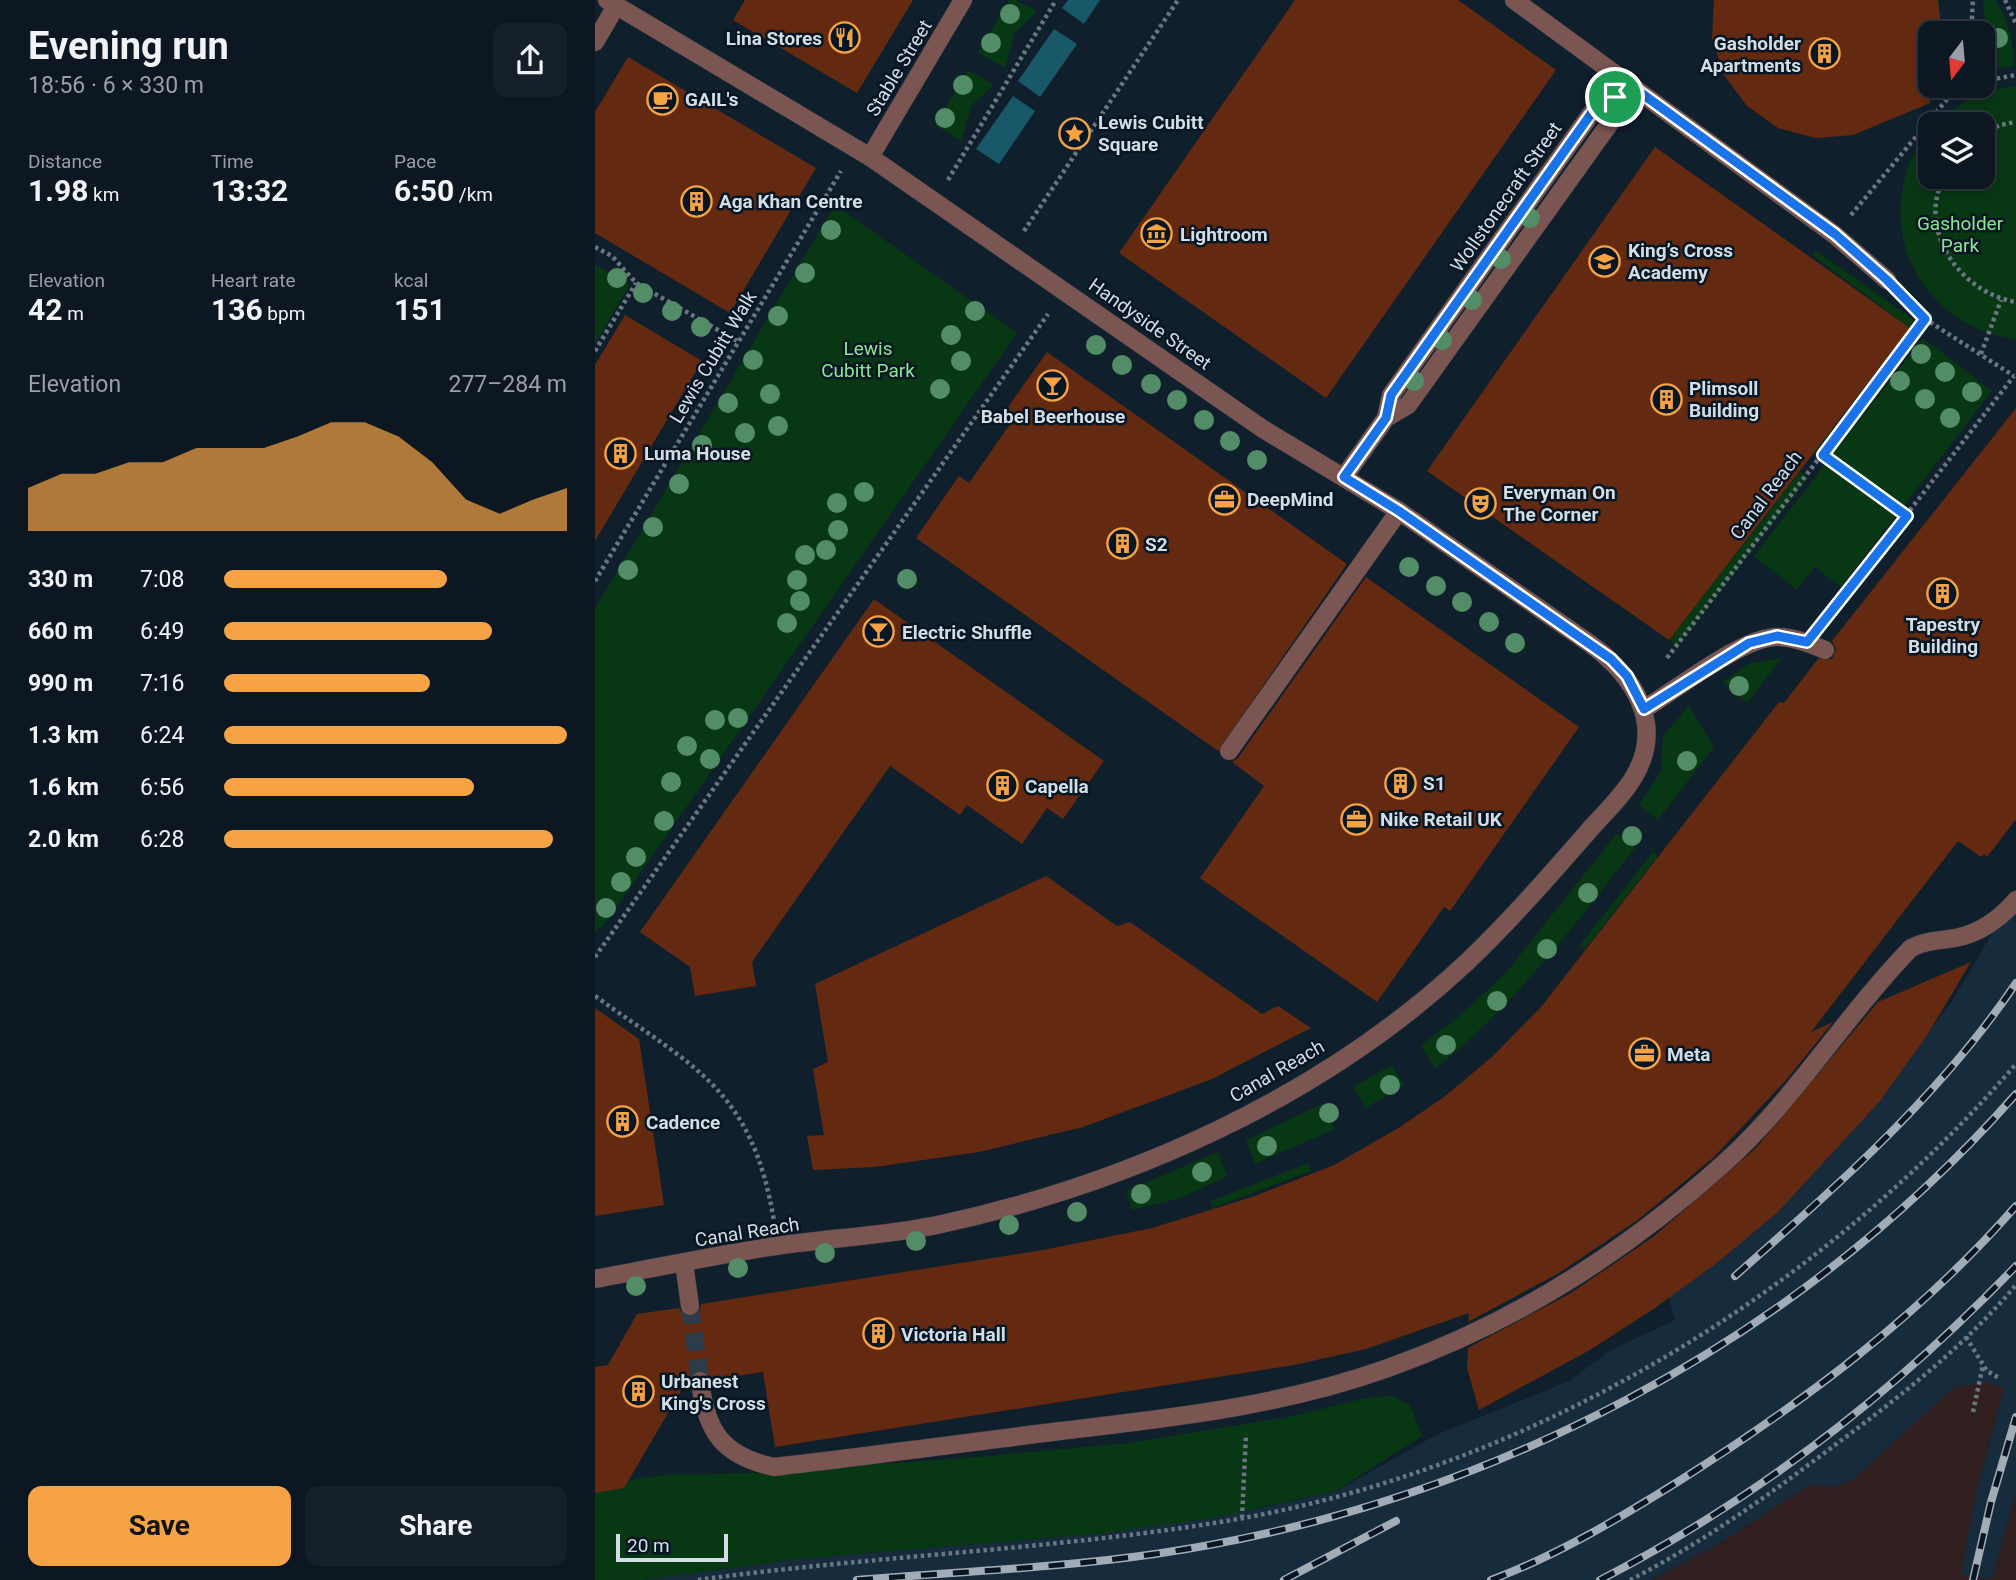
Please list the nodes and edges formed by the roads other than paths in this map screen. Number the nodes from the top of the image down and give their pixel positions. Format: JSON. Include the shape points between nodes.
{"nodes":[{"id":1,"x":963,"y":0,"type":"edge"},
{"id":2,"x":1514,"y":0,"type":"edge"},
{"id":3,"x":612,"y":3,"type":"edge"},
{"id":4,"x":595,"y":41,"type":"edge"},
{"id":5,"x":1620,"y":90,"type":"junction"},
{"id":6,"x":863,"y":152,"type":"junction"},
{"id":7,"x":1887,"y":280,"type":"road end"},
{"id":8,"x":1344,"y":477,"type":"junction"},
{"id":9,"x":1399,"y":511,"type":"junction"},
{"id":10,"x":1825,"y":650,"type":"dead end"},
{"id":11,"x":1641,"y":702,"type":"junction"},
{"id":12,"x":1229,"y":751,"type":"dead end"},
{"id":13,"x":2016,"y":900,"type":"edge"},
{"id":14,"x":684,"y":1263,"type":"junction"},
{"id":15,"x":595,"y":1279,"type":"edge"},
{"id":16,"x":689,"y":1306,"type":"tunnel mouth"},
{"id":17,"x":700,"y":1381,"type":"tunnel mouth"}],
"edges":[{"from":1,"to":6,"type":"street","name":"Stable Street"},
{"from":2,"to":5,"type":"street"},
{"from":3,"to":4,"type":"street"},
{"from":3,"to":6,"type":"street","name":"Handyside Street"},
{"from":5,"to":7,"type":"street","via":[[1835,234]]},
{"from":5,"to":8,"type":"street","via":[[1610,123],[1408,405],[1386,418]]},
{"from":6,"to":8,"type":"street","name":"Handyside Street","via":[[1263,429]]},
{"from":8,"to":9,"type":"street","name":"Handyside Street"},
{"from":9,"to":11,"type":"street","name":"Handyside Street","via":[[1611,659]]},
{"from":9,"to":12,"type":"street"},
{"from":10,"to":11,"type":"street","via":[[1777,636],[1749,643]]},
{"from":11,"to":14,"type":"street","name":"Canal Reach","via":[[1647,736],[1636,774],[1561,863],[1448,978],[1323,1070],[1165,1154],[1075,1188],[935,1225]]},
{"from":13,"to":17,"type":"street","via":[[1977,931],[1929,939],[1911,948],[1778,1109],[1714,1172],[1618,1250],[1515,1312],[1389,1368],[1279,1400],[1195,1415],[774,1467],[750,1462],[728,1448],[711,1428]]},
{"from":14,"to":15,"type":"street","name":"Canal Reach"},
{"from":14,"to":16,"type":"street"}]}
